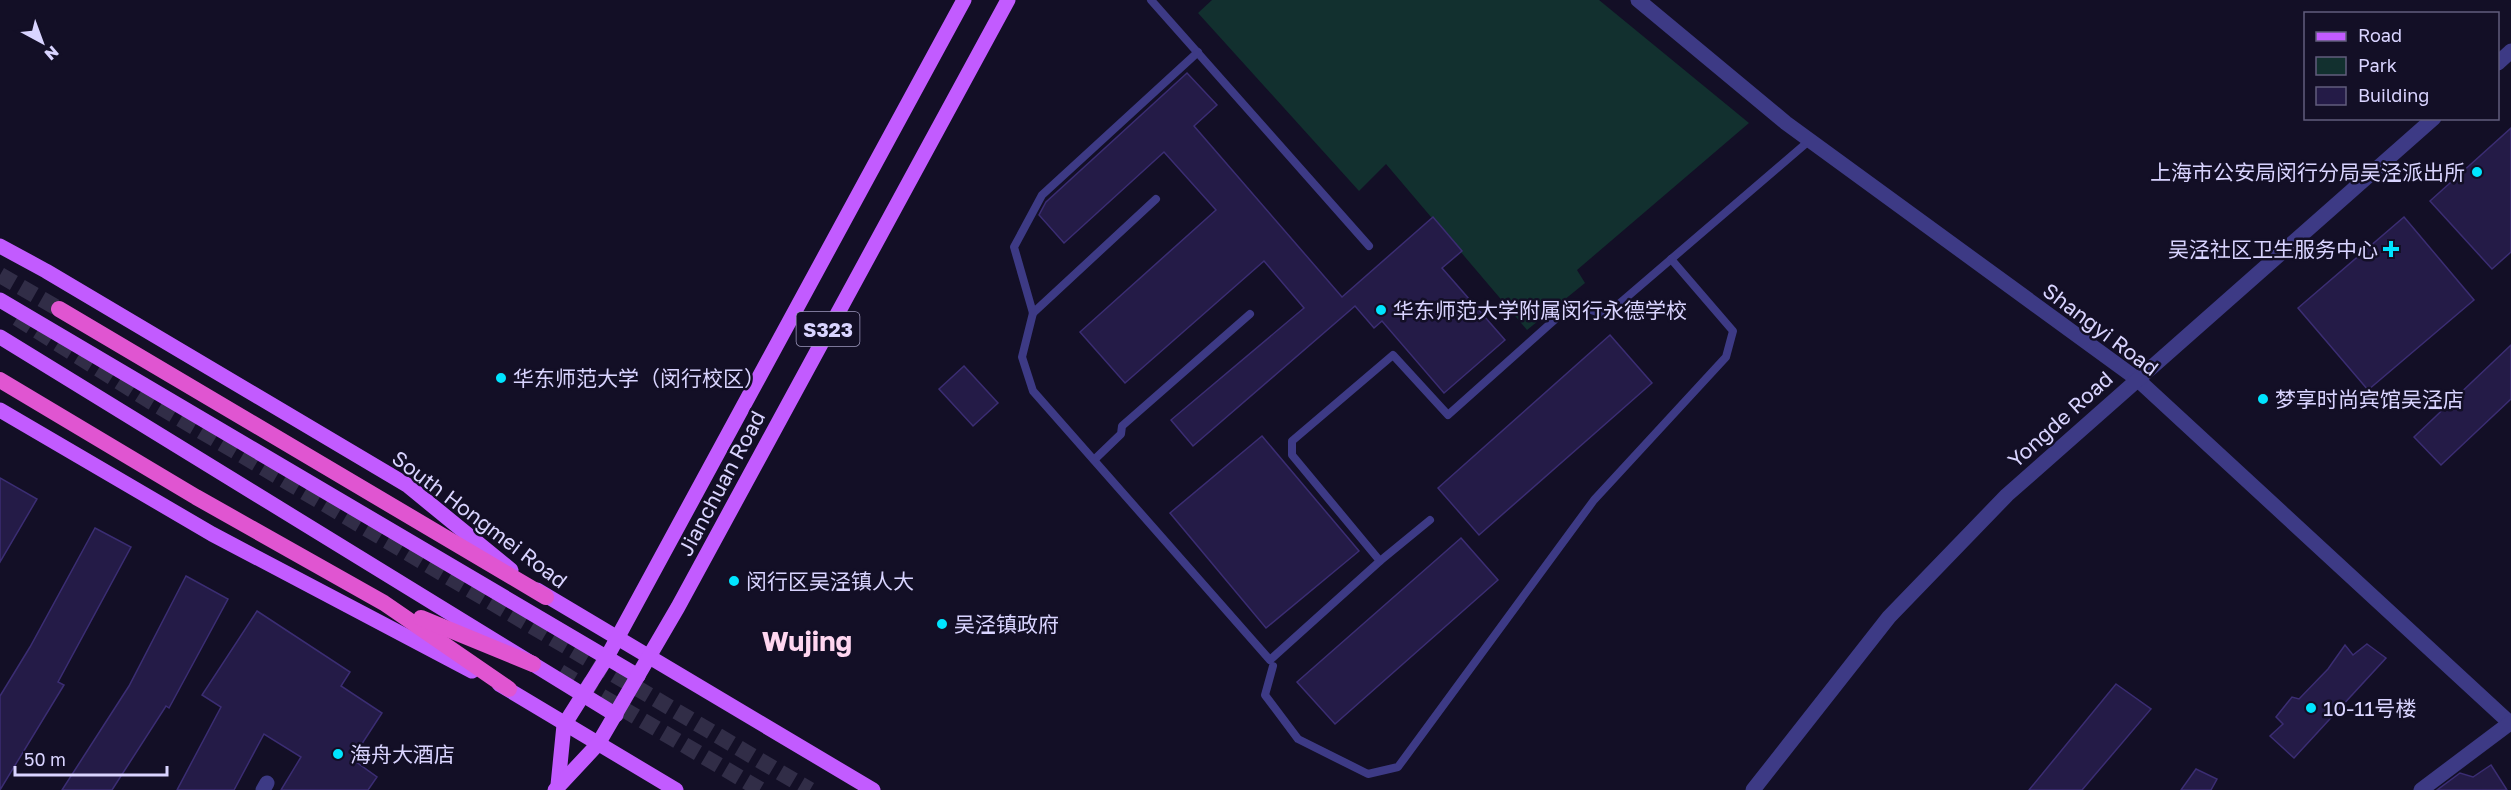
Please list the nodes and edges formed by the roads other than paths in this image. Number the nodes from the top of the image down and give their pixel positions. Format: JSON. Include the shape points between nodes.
{"nodes":[{"id":1,"x":964,"y":0,"type":"edge"},
{"id":2,"x":1008,"y":0,"type":"edge"},
{"id":3,"x":1151,"y":0,"type":"edge"},
{"id":4,"x":1638,"y":0,"type":"edge"},
{"id":5,"x":2511,"y":51,"type":"edge"},
{"id":6,"x":1198,"y":52,"type":"junction"},
{"id":7,"x":2499,"y":62,"type":"edge"},
{"id":8,"x":2432,"y":120,"type":"edge"},
{"id":9,"x":1809,"y":140,"type":"junction"},
{"id":10,"x":1156,"y":199,"type":"dead end"},
{"id":11,"x":0,"y":246,"type":"edge"},
{"id":12,"x":1369,"y":246,"type":"dead end"},
{"id":13,"x":1671,"y":259,"type":"junction"},
{"id":14,"x":0,"y":300,"type":"edge"},
{"id":15,"x":59,"y":309,"type":"tunnel mouth"},
{"id":16,"x":1033,"y":313,"type":"junction"},
{"id":17,"x":1250,"y":314,"type":"dead end"},
{"id":18,"x":0,"y":337,"type":"edge"},
{"id":19,"x":2137,"y":379,"type":"junction"},
{"id":20,"x":0,"y":380,"type":"edge"},
{"id":21,"x":0,"y":410,"type":"edge"},
{"id":22,"x":1094,"y":460,"type":"junction"},
{"id":23,"x":1430,"y":520,"type":"dead end"},
{"id":24,"x":1380,"y":561,"type":"junction"},
{"id":25,"x":546,"y":597,"type":"junction"},
{"id":26,"x":384,"y":603,"type":"junction"},
{"id":27,"x":616,"y":637,"type":"junction"},
{"id":28,"x":606,"y":657,"type":"junction"},
{"id":29,"x":649,"y":657,"type":"junction"},
{"id":30,"x":533,"y":664,"type":"junction"},
{"id":31,"x":1273,"y":666,"type":"dead end"},
{"id":32,"x":638,"y":676,"type":"junction"},
{"id":33,"x":509,"y":689,"type":"junction"},
{"id":34,"x":582,"y":694,"type":"junction"},
{"id":35,"x":616,"y":715,"type":"junction"},
{"id":36,"x":2510,"y":724,"type":"edge"},
{"id":37,"x":564,"y":725,"type":"junction"},
{"id":38,"x":598,"y":744,"type":"junction"},
{"id":39,"x":556,"y":788,"type":"edge"},
{"id":40,"x":676,"y":790,"type":"edge"},
{"id":41,"x":873,"y":790,"type":"edge"},
{"id":42,"x":1753,"y":790,"type":"edge"},
{"id":43,"x":2421,"y":790,"type":"edge"}],
"edges":[{"from":1,"to":27,"type":"main road","name":"Jianchuan Road"},
{"from":2,"to":29,"type":"main road","name":"Jianchuan Road","number":"S323"},
{"from":3,"to":6,"type":"lane"},
{"from":4,"to":9,"type":"street","name":"Shangyi Road"},
{"from":5,"to":7,"type":"street"},
{"from":6,"to":12,"type":"lane"},
{"from":6,"to":16,"type":"lane","via":[[1042,195],[1014,247]]},
{"from":8,"to":19,"type":"street","name":"Yongde Road"},
{"from":9,"to":13,"type":"lane"},
{"from":9,"to":19,"type":"street","name":"Shangyi Road"},
{"from":10,"to":16,"type":"lane"},
{"from":11,"to":25,"type":"main road","name":"South Hongmei Road","via":[[407,485]]},
{"from":13,"to":24,"type":"lane","via":[[1606,315],[1582,307],[1560,315],[1448,415],[1393,355],[1292,441],[1292,455]]},
{"from":13,"to":31,"type":"lane","via":[[1733,331],[1726,357],[1594,500],[1398,767],[1368,774],[1298,739],[1265,695]]},
{"from":14,"to":28,"type":"main road","name":"South Hongmei Road"},
{"from":15,"to":25,"type":"highway"},
{"from":16,"to":22,"type":"lane","via":[[1022,357],[1033,392]]},
{"from":17,"to":22,"type":"lane","via":[[1122,426],[1121,434]]},
{"from":18,"to":30,"type":"main road"},
{"from":19,"to":36,"type":"street","name":"Shangyi Road"},
{"from":19,"to":42,"type":"street","name":"Yongde Road","via":[[2007,495],[1889,616]]},
{"from":20,"to":26,"type":"highway"},
{"from":21,"to":33,"type":"main road","via":[[212,534]]},
{"from":22,"to":24,"type":"lane","via":[[1270,660]]},
{"from":23,"to":24,"type":"lane"},
{"from":25,"to":27,"type":"main road","name":"South Hongmei Road"},
{"from":26,"to":30,"type":"highway"},
{"from":26,"to":33,"type":"highway"},
{"from":27,"to":28,"type":"main road","name":"Jianchuan Road"},
{"from":27,"to":29,"type":"main road","name":"South Hongmei Road"},
{"from":28,"to":32,"type":"main road","name":"South Hongmei Road"},
{"from":28,"to":34,"type":"main road","name":"Jianchuan Road"},
{"from":29,"to":32,"type":"main road","name":"Jianchuan Road","number":"S323"},
{"from":29,"to":41,"type":"main road","name":"South Hongmei Road"},
{"from":30,"to":34,"type":"main road"},
{"from":32,"to":35,"type":"main road","name":"Jianchuan Road","number":"S323"},
{"from":33,"to":37,"type":"main road"},
{"from":34,"to":35,"type":"main road"},
{"from":34,"to":37,"type":"main road","name":"Jianchuan Road"},
{"from":35,"to":38,"type":"main road","name":"Jianchuan Road","number":"S323"},
{"from":36,"to":43,"type":"street"},
{"from":37,"to":38,"type":"main road"},
{"from":37,"to":39,"type":"main road","name":"Jianchuan Road"},
{"from":38,"to":39,"type":"main road","name":"Jianchuan Road","number":"S323"},
{"from":38,"to":40,"type":"main road"}]}
